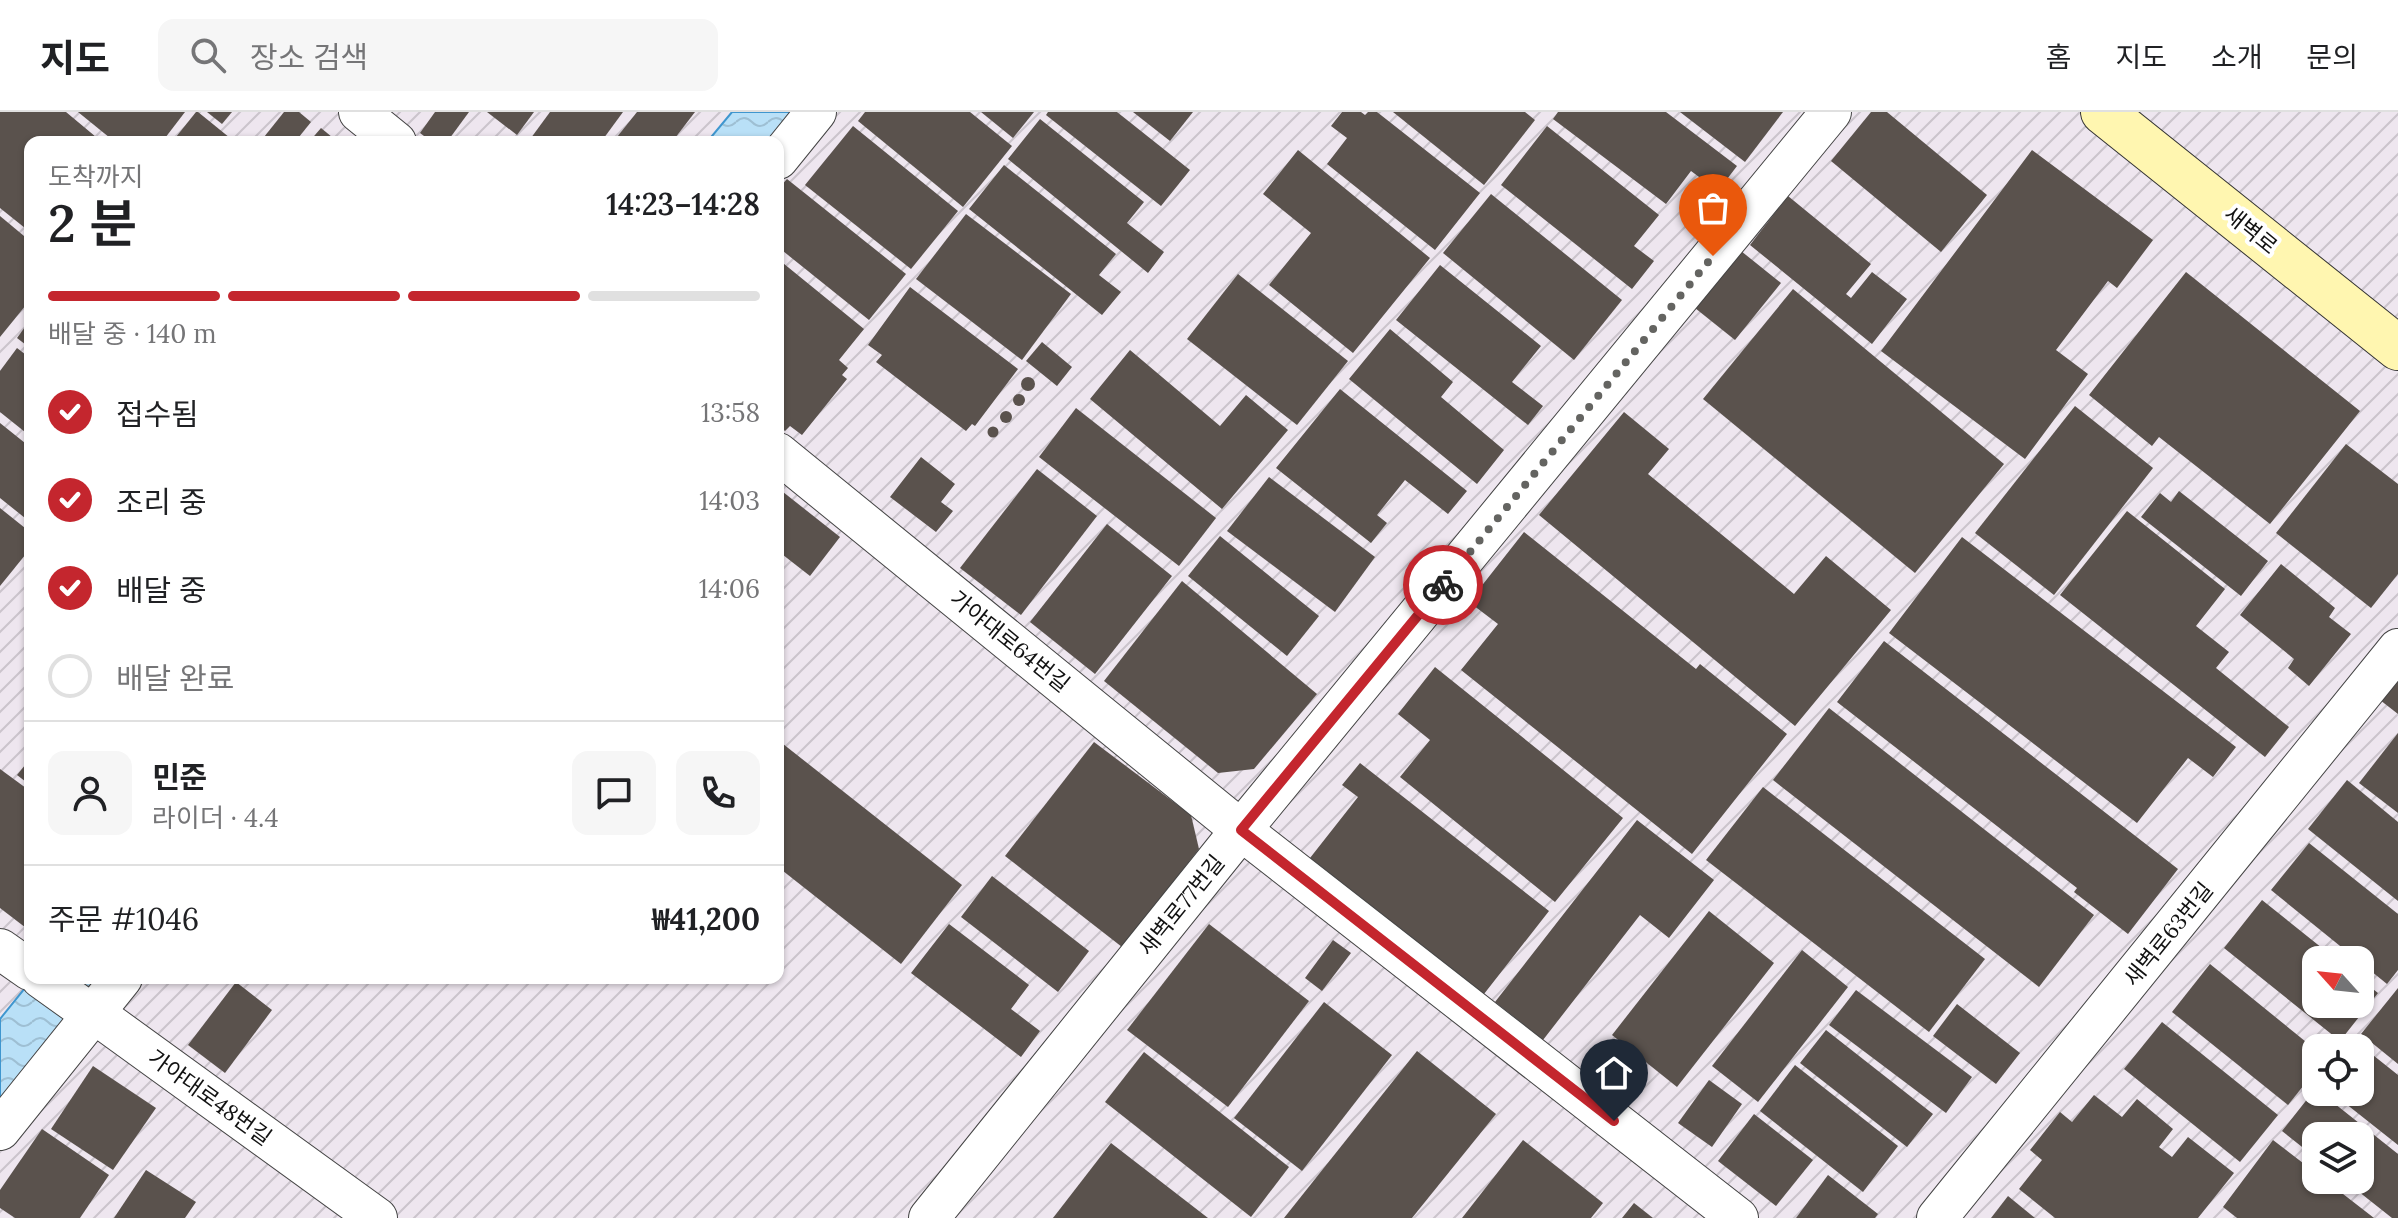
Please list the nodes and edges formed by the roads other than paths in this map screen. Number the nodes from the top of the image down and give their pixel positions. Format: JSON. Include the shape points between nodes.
{"nodes":[{"id":1,"x":359,"y":112,"type":"edge"},
{"id":2,"x":816,"y":112,"type":"edge"},
{"id":3,"x":1831,"y":112,"type":"edge"},
{"id":4,"x":2103,"y":112,"type":"edge"},
{"id":5,"x":389,"y":136,"type":"edge"},
{"id":6,"x":784,"y":152,"type":"edge"},
{"id":7,"x":2398,"y":348,"type":"edge"},
{"id":8,"x":784,"y":458,"type":"edge"},
{"id":9,"x":2398,"y":649,"type":"edge"},
{"id":10,"x":1241,"y":830,"type":"junction"},
{"id":11,"x":50,"y":984,"type":"edge"},
{"id":12,"x":117,"y":984,"type":"edge"},
{"id":13,"x":92,"y":1013,"type":"junction"},
{"id":14,"x":0,"y":1130,"type":"edge"},
{"id":15,"x":377,"y":1218,"type":"edge"},
{"id":16,"x":929,"y":1218,"type":"edge"},
{"id":17,"x":1738,"y":1218,"type":"edge"},
{"id":18,"x":1937,"y":1218,"type":"edge"}],
"edges":[{"from":1,"to":5,"type":"street"},
{"from":2,"to":6,"type":"street"},
{"from":3,"to":10,"type":"street","name":"새벽로77번길"},
{"from":4,"to":7,"type":"main road","name":"새벽로"},
{"from":8,"to":10,"type":"street","name":"가야대로64번길"},
{"from":9,"to":18,"type":"street","name":"새벽로63번길"},
{"from":10,"to":16,"type":"street","name":"새벽로77번길"},
{"from":10,"to":17,"type":"street","name":"가야대로64번길"},
{"from":11,"to":13,"type":"street","name":"가야대로48번길"},
{"from":12,"to":13,"type":"street"},
{"from":13,"to":14,"type":"street"},
{"from":13,"to":15,"type":"street","name":"가야대로48번길"}]}
